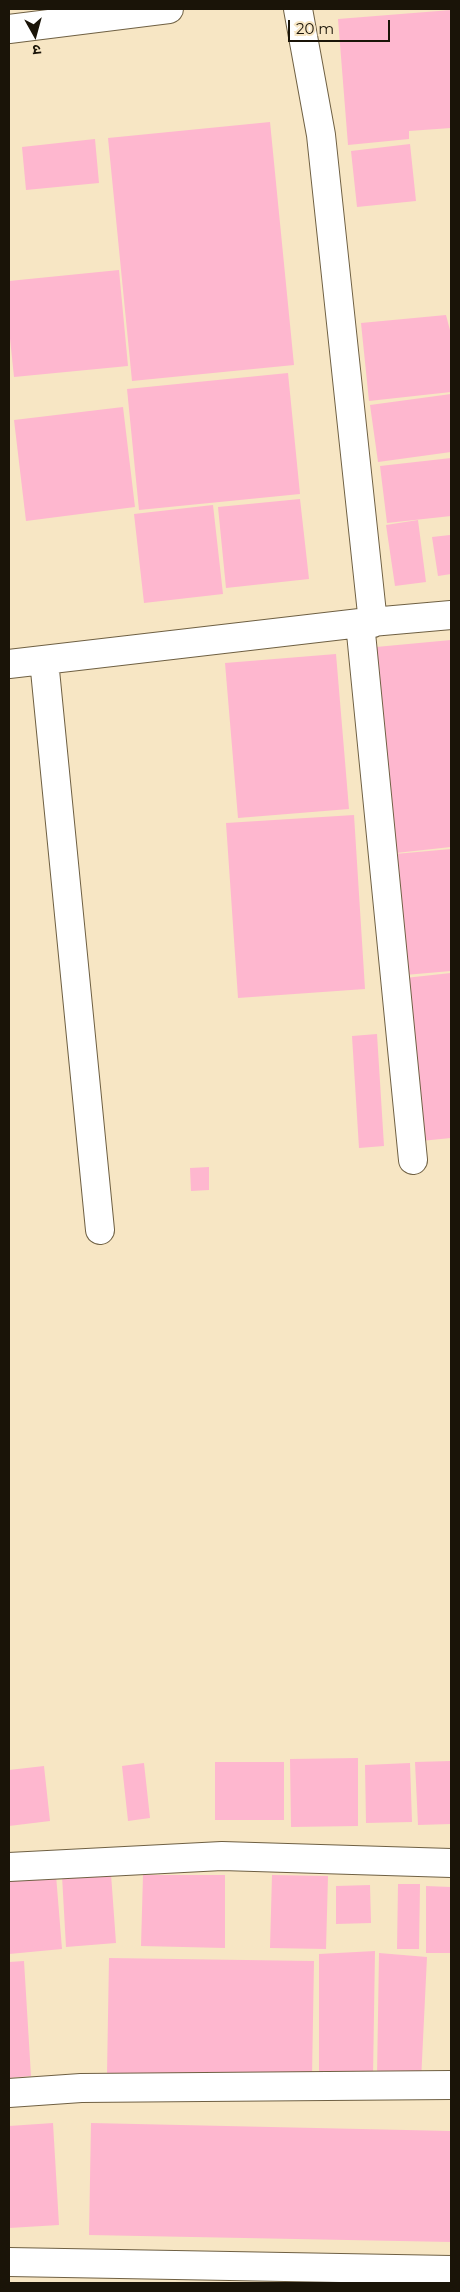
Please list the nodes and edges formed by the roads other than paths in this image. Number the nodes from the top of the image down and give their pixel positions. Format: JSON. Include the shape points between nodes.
{"nodes":[{"id":1,"x":169,"y":9,"type":"edge"},
{"id":2,"x":298,"y":9,"type":"edge"},
{"id":3,"x":9,"y":29,"type":"edge"},
{"id":4,"x":451,"y":615,"type":"edge"},
{"id":5,"x":366,"y":623,"type":"junction"},
{"id":6,"x":44,"y":660,"type":"junction"},
{"id":7,"x":9,"y":664,"type":"edge"},
{"id":8,"x":413,"y":1160,"type":"dead end"},
{"id":9,"x":100,"y":1230,"type":"dead end"},
{"id":10,"x":451,"y":1863,"type":"edge"},
{"id":11,"x":9,"y":1867,"type":"edge"},
{"id":12,"x":451,"y":2085,"type":"edge"},
{"id":13,"x":9,"y":2093,"type":"edge"},
{"id":14,"x":9,"y":2262,"type":"edge"},
{"id":15,"x":451,"y":2270,"type":"edge"}],
"edges":[{"from":1,"to":3,"type":"street"},
{"from":2,"to":5,"type":"street","via":[[321,135]]},
{"from":4,"to":5,"type":"street"},
{"from":5,"to":6,"type":"street"},
{"from":5,"to":8,"type":"street"},
{"from":6,"to":7,"type":"street"},
{"from":6,"to":9,"type":"street"},
{"from":10,"to":11,"type":"street","via":[[222,1856]]},
{"from":12,"to":13,"type":"street","via":[[81,2088]]},
{"from":14,"to":15,"type":"street"}]}
